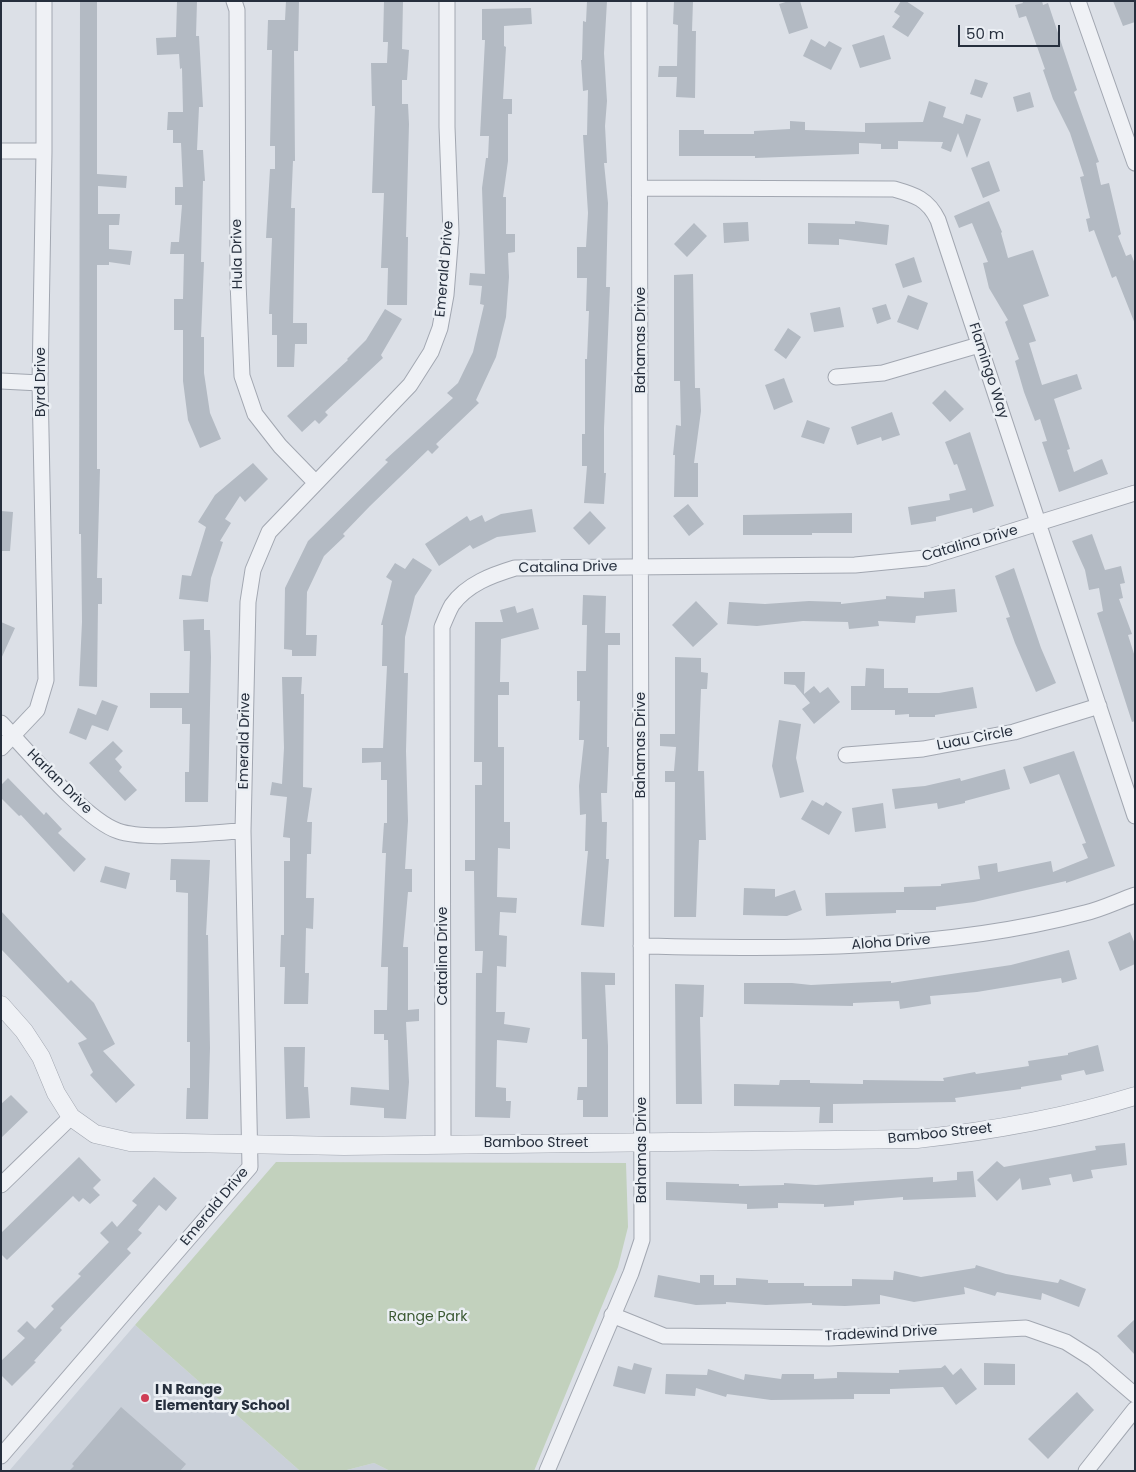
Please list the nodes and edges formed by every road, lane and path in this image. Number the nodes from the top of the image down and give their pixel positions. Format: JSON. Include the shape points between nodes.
{"nodes":[{"id":1,"x":44,"y":1,"type":"edge"},
{"id":2,"x":234,"y":1,"type":"edge"},
{"id":3,"x":447,"y":1,"type":"edge"},
{"id":4,"x":639,"y":1,"type":"edge"},
{"id":5,"x":1078,"y":1,"type":"edge"},
{"id":6,"x":1,"y":151,"type":"edge"},
{"id":7,"x":44,"y":151,"type":"junction"},
{"id":8,"x":1135,"y":163,"type":"edge"},
{"id":9,"x":641,"y":188,"type":"junction"},
{"id":10,"x":979,"y":345,"type":"junction"},
{"id":11,"x":836,"y":377,"type":"dead end"},
{"id":12,"x":1,"y":381,"type":"edge"},
{"id":13,"x":40,"y":383,"type":"junction"},
{"id":14,"x":315,"y":482,"type":"junction"},
{"id":15,"x":1135,"y":493,"type":"edge"},
{"id":16,"x":1039,"y":524,"type":"junction"},
{"id":17,"x":641,"y":567,"type":"junction"},
{"id":18,"x":1099,"y":706,"type":"junction"},
{"id":19,"x":1,"y":722,"type":"edge"},
{"id":20,"x":14,"y":736,"type":"junction"},
{"id":21,"x":1,"y":748,"type":"edge"},
{"id":22,"x":846,"y":755,"type":"dead end"},
{"id":23,"x":1135,"y":816,"type":"edge"},
{"id":24,"x":243,"y":831,"type":"junction"},
{"id":25,"x":1135,"y":895,"type":"edge"},
{"id":26,"x":641,"y":946,"type":"junction"},
{"id":27,"x":1,"y":1005,"type":"edge"},
{"id":28,"x":1135,"y":1096,"type":"edge"},
{"id":29,"x":71,"y":1117,"type":"junction"},
{"id":30,"x":643,"y":1142,"type":"junction"},
{"id":31,"x":443,"y":1143,"type":"junction"},
{"id":32,"x":249,"y":1146,"type":"junction"},
{"id":33,"x":1,"y":1185,"type":"edge"},
{"id":34,"x":612,"y":1316,"type":"junction"},
{"id":35,"x":1135,"y":1395,"type":"edge"},
{"id":36,"x":1135,"y":1409,"type":"edge"},
{"id":37,"x":1,"y":1456,"type":"edge"},
{"id":38,"x":547,"y":1471,"type":"edge"},
{"id":39,"x":1086,"y":1471,"type":"edge"}],
"edges":[{"from":1,"to":7,"type":"street","name":"Byrd Drive"},
{"from":2,"to":14,"type":"street","name":"Hula Drive","via":[[237,20],[238,282],[242,376],[255,414]]},
{"from":3,"to":14,"type":"street","name":"Emerald Drive","via":[[451,233],[440,328],[431,352],[410,385]]},
{"from":4,"to":9,"type":"street","name":"Bahamas Drive"},
{"from":5,"to":8,"type":"street"},
{"from":6,"to":7,"type":"street"},
{"from":7,"to":13,"type":"street","name":"Byrd Drive"},
{"from":9,"to":10,"type":"street","name":"Flamingo Way","via":[[863,188],[894,189],[919,196],[931,206],[938,220]]},
{"from":9,"to":17,"type":"street","name":"Bahamas Drive"},
{"from":10,"to":11,"type":"street","via":[[883,373]]},
{"from":10,"to":16,"type":"street","name":"Flamingo Way"},
{"from":12,"to":13,"type":"street"},
{"from":13,"to":20,"type":"street","name":"Byrd Drive","via":[[46,680],[37,710]]},
{"from":14,"to":24,"type":"street","name":"Emerald Drive","via":[[269,532],[252,570],[248,602]]},
{"from":15,"to":16,"type":"street","name":"Catalina Drive"},
{"from":16,"to":17,"type":"street","name":"Catalina Drive","via":[[926,558],[855,565]]},
{"from":16,"to":18,"type":"street","name":"Flamingo Way"},
{"from":17,"to":26,"type":"street","name":"Bahamas Drive"},
{"from":17,"to":31,"type":"street","name":"Catalina Drive","via":[[515,568],[488,576],[452,605],[442,627]]},
{"from":18,"to":22,"type":"street","name":"Luau Circle","via":[[1005,734],[923,750]]},
{"from":18,"to":23,"type":"street","name":"Flamingo Way"},
{"from":19,"to":20,"type":"street","name":"Harlan Drive"},
{"from":20,"to":21,"type":"street","name":"Byrd Drive"},
{"from":20,"to":24,"type":"street","name":"Harlan Drive","via":[[88,814],[117,831],[141,836]]},
{"from":24,"to":32,"type":"street","name":"Emerald Drive"},
{"from":25,"to":26,"type":"street","name":"Aloha Drive","via":[[1087,913],[1030,926],[922,942],[778,949]]},
{"from":26,"to":30,"type":"street","name":"Bahamas Drive"},
{"from":27,"to":29,"type":"street","name":"Bamboo Street","via":[[24,1030],[42,1057],[56,1093]]},
{"from":28,"to":30,"type":"street","name":"Bamboo Street","via":[[1092,1110],[973,1133],[917,1139]]},
{"from":29,"to":32,"type":"street","name":"Bamboo Street","via":[[95,1134],[130,1142]]},
{"from":29,"to":33,"type":"street"},
{"from":30,"to":31,"type":"street","name":"Bamboo Street"},
{"from":30,"to":34,"type":"street","name":"Bahamas Drive","via":[[642,1240]]},
{"from":31,"to":32,"type":"street","name":"Bamboo Street"},
{"from":32,"to":37,"type":"street","name":"Emerald Drive","via":[[250,1167]]},
{"from":34,"to":35,"type":"street","name":"Tradewind Drive","via":[[664,1336],[829,1338],[1026,1328],[1066,1342]]},
{"from":34,"to":38,"type":"street","name":"Bahamas Drive"},
{"from":36,"to":39,"type":"street"}]}
